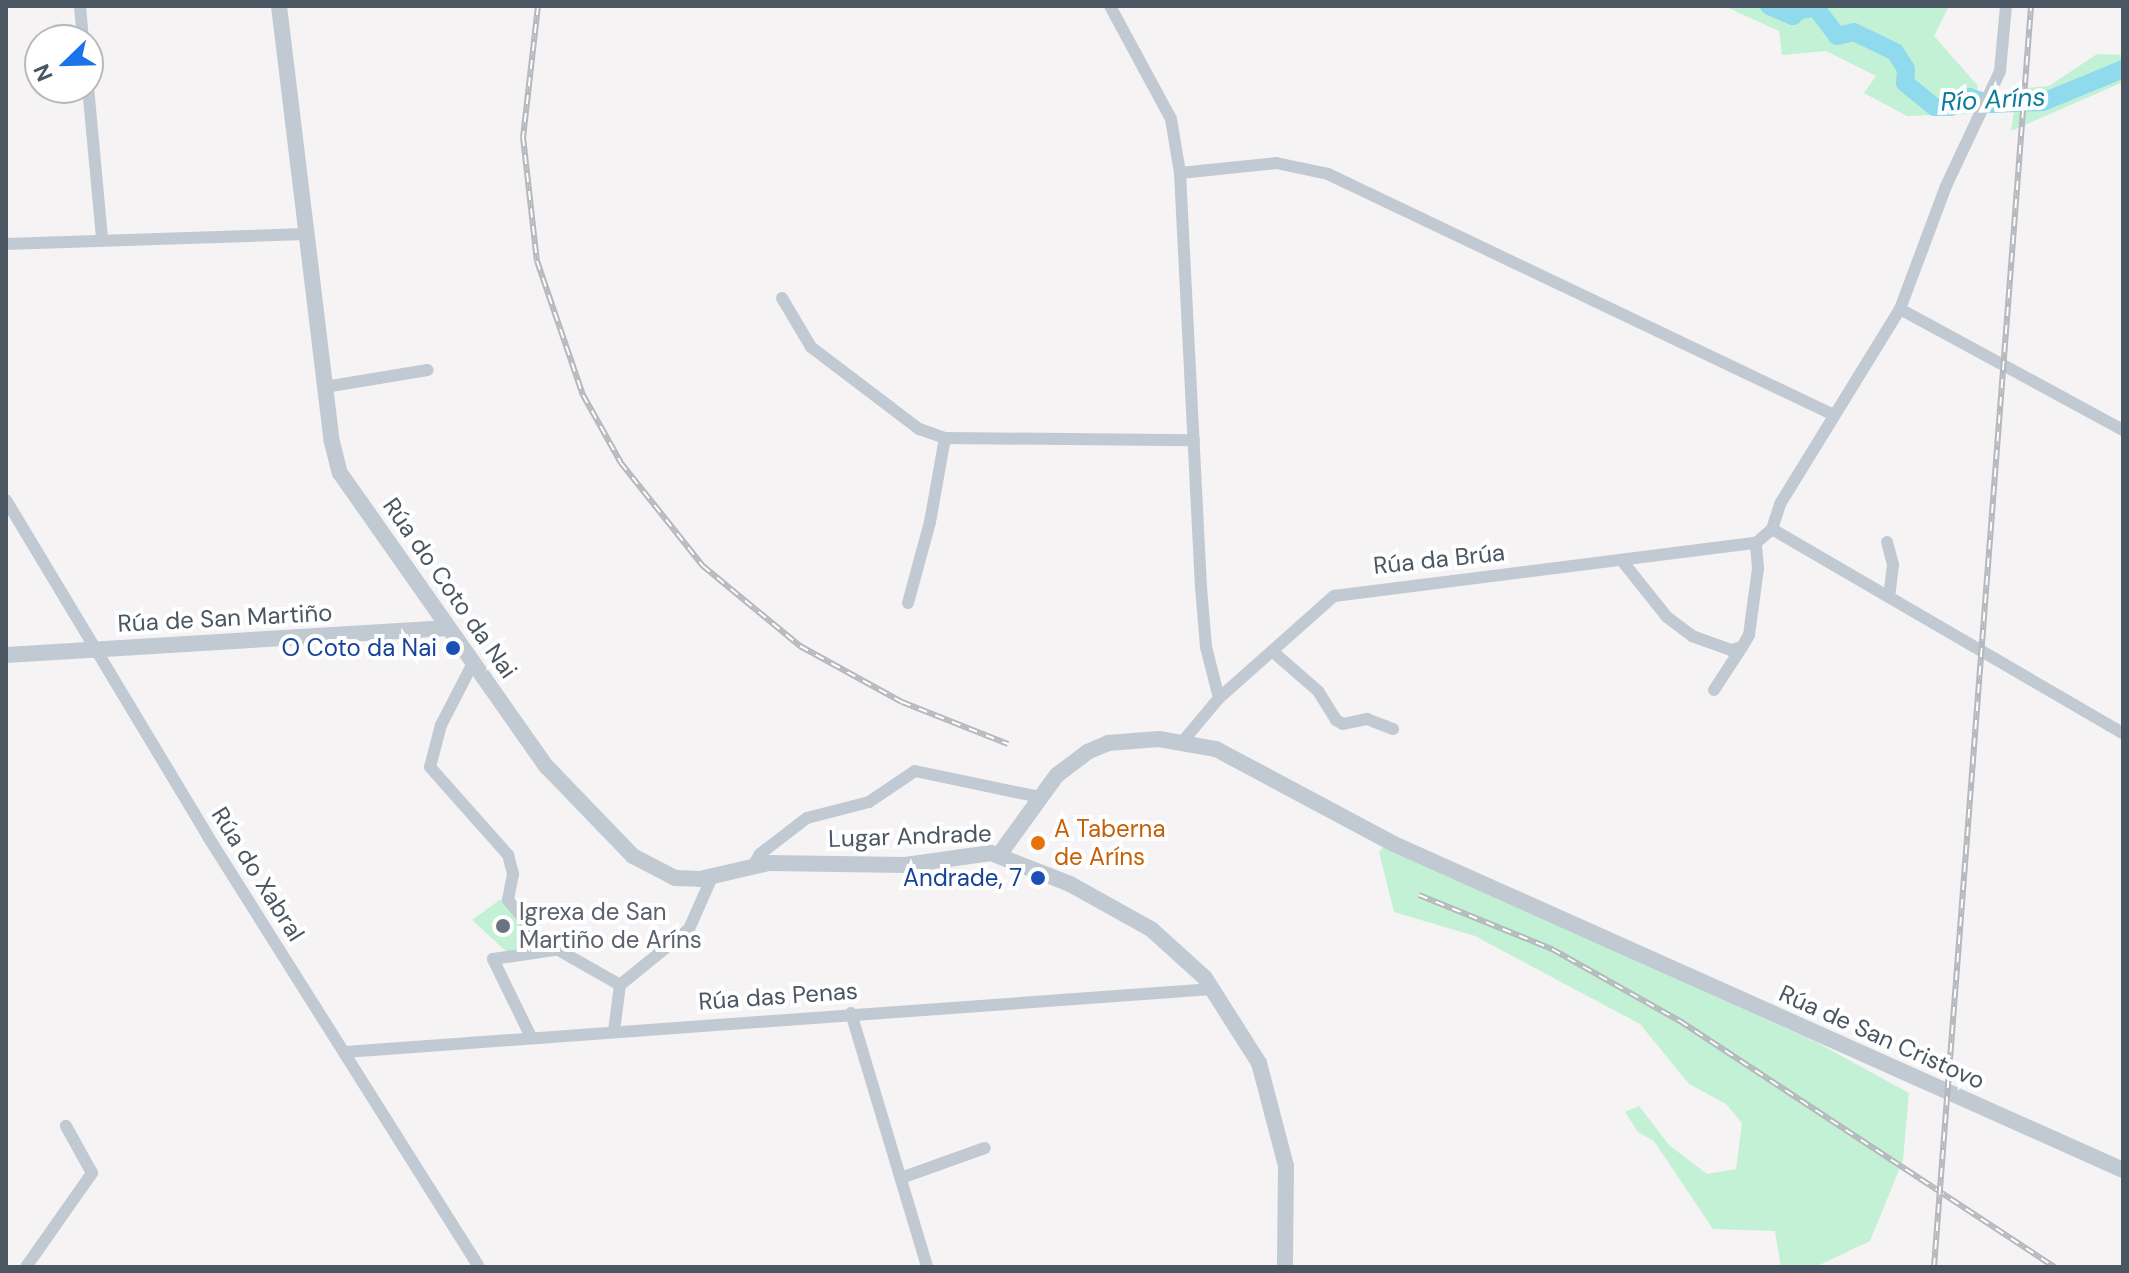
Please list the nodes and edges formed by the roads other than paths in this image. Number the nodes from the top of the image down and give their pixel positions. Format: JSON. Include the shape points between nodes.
{"nodes":[{"id":1,"x":279,"y":6,"type":"edge"},
{"id":2,"x":1110,"y":6,"type":"edge"},
{"id":3,"x":2006,"y":6,"type":"edge"},
{"id":4,"x":90,"y":104,"type":"edge"},
{"id":5,"x":1180,"y":173,"type":"junction"},
{"id":6,"x":306,"y":234,"type":"junction"},
{"id":7,"x":102,"y":237,"type":"junction"},
{"id":8,"x":6,"y":244,"type":"edge"},
{"id":9,"x":782,"y":298,"type":"dead end"},
{"id":10,"x":1900,"y":309,"type":"junction"},
{"id":11,"x":428,"y":370,"type":"dead end"},
{"id":12,"x":325,"y":387,"type":"junction"},
{"id":13,"x":1834,"y":415,"type":"junction"},
{"id":14,"x":2123,"y":430,"type":"edge"},
{"id":15,"x":945,"y":438,"type":"junction"},
{"id":16,"x":1194,"y":440,"type":"junction"},
{"id":17,"x":6,"y":500,"type":"edge"},
{"id":18,"x":1772,"y":529,"type":"junction"},
{"id":19,"x":1887,"y":542,"type":"dead end"},
{"id":20,"x":1756,"y":543,"type":"junction"},
{"id":21,"x":1623,"y":562,"type":"junction"},
{"id":22,"x":1889,"y":596,"type":"junction"},
{"id":23,"x":908,"y":603,"type":"dead end"},
{"id":24,"x":448,"y":628,"type":"junction"},
{"id":25,"x":1742,"y":647,"type":"junction"},
{"id":26,"x":95,"y":650,"type":"junction"},
{"id":27,"x":1272,"y":651,"type":"junction"},
{"id":28,"x":6,"y":655,"type":"edge"},
{"id":29,"x":473,"y":663,"type":"junction"},
{"id":30,"x":1714,"y":690,"type":"dead end"},
{"id":31,"x":1219,"y":698,"type":"junction"},
{"id":32,"x":1393,"y":729,"type":"dead end"},
{"id":33,"x":2123,"y":733,"type":"edge"},
{"id":34,"x":1184,"y":740,"type":"junction"},
{"id":35,"x":1039,"y":797,"type":"junction"},
{"id":36,"x":575,"y":799,"type":"joint"},
{"id":37,"x":999,"y":855,"type":"junction"},
{"id":38,"x":753,"y":866,"type":"junction"},
{"id":39,"x":712,"y":877,"type":"junction"},
{"id":40,"x":555,"y":950,"type":"junction"},
{"id":41,"x":620,"y":985,"type":"junction"},
{"id":42,"x":1213,"y":989,"type":"junction"},
{"id":43,"x":851,"y":1013,"type":"junction"},
{"id":44,"x":614,"y":1031,"type":"junction"},
{"id":45,"x":531,"y":1037,"type":"junction"},
{"id":46,"x":345,"y":1052,"type":"junction"},
{"id":47,"x":66,"y":1126,"type":"dead end"},
{"id":48,"x":985,"y":1148,"type":"dead end"},
{"id":49,"x":2123,"y":1170,"type":"edge"},
{"id":50,"x":901,"y":1178,"type":"junction"},
{"id":51,"x":1281,"y":1265,"type":"edge"},
{"id":52,"x":26,"y":1267,"type":"edge"},
{"id":53,"x":479,"y":1267,"type":"edge"},
{"id":54,"x":927,"y":1267,"type":"edge"}],
"edges":[{"from":1,"to":6,"type":"street","name":"Rúa do Coto da Nai"},
{"from":2,"to":5,"type":"street","via":[[1171,119]]},
{"from":3,"to":10,"type":"street","via":[[2000,71]]},
{"from":4,"to":7,"type":"street"},
{"from":5,"to":13,"type":"street","via":[[1276,163],[1328,174]]},
{"from":5,"to":16,"type":"street"},
{"from":6,"to":7,"type":"street"},
{"from":6,"to":12,"type":"street","name":"Rúa do Coto da Nai"},
{"from":7,"to":8,"type":"street"},
{"from":9,"to":15,"type":"street","via":[[811,347],[896,414]]},
{"from":10,"to":13,"type":"street"},
{"from":10,"to":14,"type":"street"},
{"from":11,"to":12,"type":"street"},
{"from":12,"to":24,"type":"street","name":"Rúa do Coto da Nai","via":[[340,473]]},
{"from":13,"to":18,"type":"street","via":[[1780,504]]},
{"from":15,"to":16,"type":"street"},
{"from":15,"to":23,"type":"street"},
{"from":16,"to":31,"type":"street","via":[[1206,647]]},
{"from":17,"to":26,"type":"street","name":"Rúa do Xabral"},
{"from":18,"to":20,"type":"street"},
{"from":18,"to":22,"type":"street"},
{"from":19,"to":22,"type":"street","via":[[1893,565]]},
{"from":20,"to":21,"type":"street","name":"Rúa da Brúa"},
{"from":20,"to":25,"type":"street","via":[[1758,568]]},
{"from":21,"to":25,"type":"street","via":[[1656,605],[1692,636],[1731,650]]},
{"from":21,"to":27,"type":"street","name":"Rúa da Brúa","via":[[1350,590],[1314,609]]},
{"from":22,"to":33,"type":"street"},
{"from":24,"to":26,"type":"street","name":"Rúa de San Martiño"},
{"from":24,"to":29,"type":"street","name":"Rúa do Coto da Nai"},
{"from":25,"to":30,"type":"street"},
{"from":26,"to":28,"type":"street","name":"Rúa de San Martiño"},
{"from":26,"to":46,"type":"street","name":"Rúa do Xabral"},
{"from":27,"to":31,"type":"street","name":"Rúa da Brúa"},
{"from":27,"to":32,"type":"street","via":[[1318,691],[1336,720],[1343,724],[1367,719]]},
{"from":29,"to":36,"type":"street","name":"Rúa do Coto da Nai"},
{"from":29,"to":40,"type":"street","via":[[441,725],[430,767],[503,849],[513,874],[508,900]]},
{"from":31,"to":34,"type":"street","name":"Rúa da Brúa"},
{"from":34,"to":35,"type":"street","via":[[1108,743],[1057,775]]},
{"from":34,"to":49,"type":"street","name":"Rúa de San Cristovo","via":[[1262,770],[1394,844]]},
{"from":35,"to":37,"type":"street"},
{"from":35,"to":38,"type":"street","name":"Lugar Andrade","via":[[915,771],[869,802],[807,818],[760,854]]},
{"from":36,"to":39,"type":"street","name":"Lugar Andrade","via":[[655,870],[683,879]]},
{"from":37,"to":38,"type":"street","name":"Lugar Andrade","via":[[973,853],[905,865]]},
{"from":37,"to":42,"type":"street","name":"Lugar Andrade","via":[[1100,899],[1185,957]]},
{"from":38,"to":39,"type":"street","name":"Lugar Andrade"},
{"from":39,"to":41,"type":"street","via":[[689,929]]},
{"from":40,"to":41,"type":"street"},
{"from":40,"to":45,"type":"street","via":[[493,959]]},
{"from":41,"to":44,"type":"street"},
{"from":42,"to":43,"type":"street","name":"Rúa das Penas"},
{"from":42,"to":51,"type":"street","name":"Lugar Andrade","via":[[1254,1052],[1268,1091],[1287,1180]]},
{"from":43,"to":44,"type":"street","name":"Rúa das Penas"},
{"from":43,"to":50,"type":"street"},
{"from":44,"to":45,"type":"street","name":"Rúa das Penas"},
{"from":45,"to":46,"type":"street","name":"Rúa das Penas"},
{"from":46,"to":53,"type":"street","name":"Rúa do Xabral"},
{"from":47,"to":52,"type":"street","via":[[92,1173]]},
{"from":48,"to":50,"type":"street"},
{"from":50,"to":54,"type":"street"}]}
